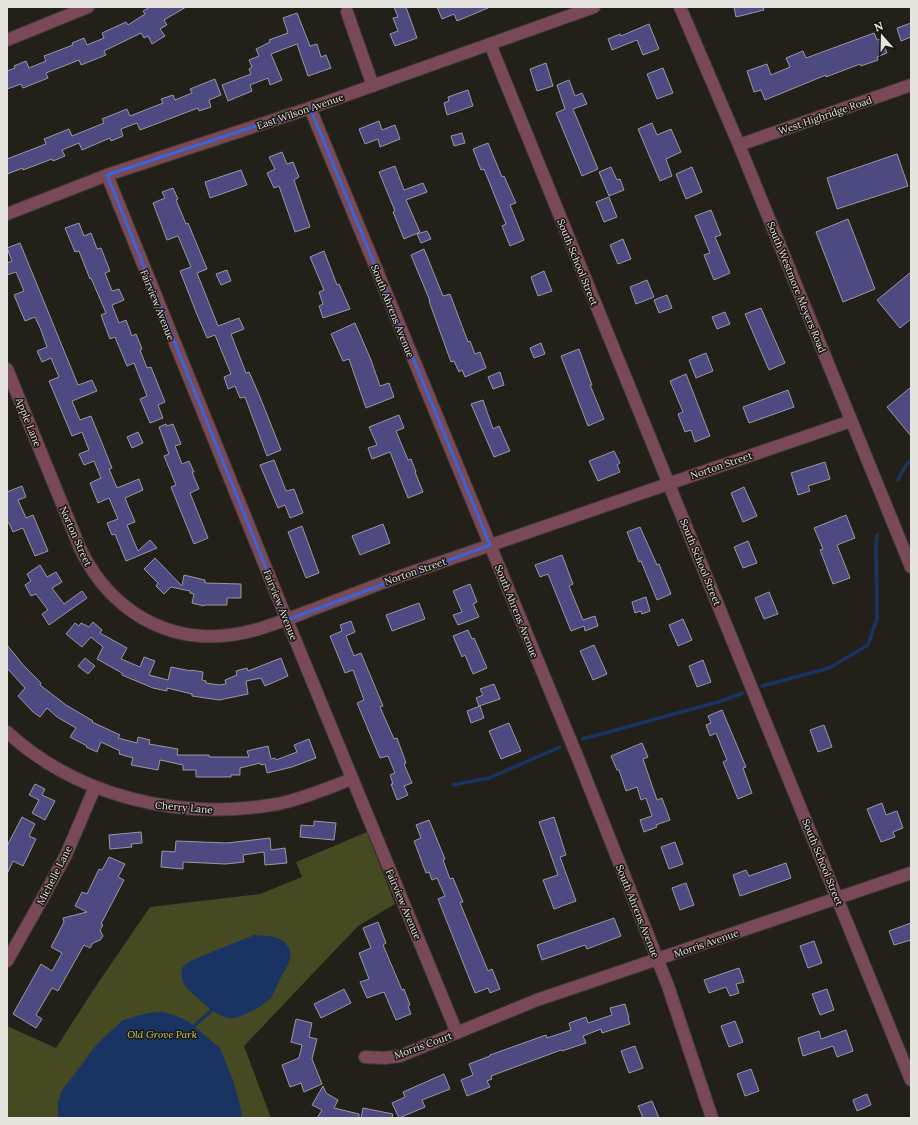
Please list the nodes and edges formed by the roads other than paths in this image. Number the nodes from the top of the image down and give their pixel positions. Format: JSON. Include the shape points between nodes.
{"nodes":[{"id":1,"x":88,"y":7,"type":"edge"},
{"id":2,"x":594,"y":7,"type":"edge"},
{"id":3,"x":680,"y":7,"type":"edge"},
{"id":4,"x":347,"y":12,"type":"dead end"},
{"id":5,"x":7,"y":40,"type":"edge"},
{"id":6,"x":490,"y":44,"type":"junction"},
{"id":7,"x":911,"y":85,"type":"edge"},
{"id":8,"x":373,"y":86,"type":"junction"},
{"id":9,"x":310,"y":108,"type":"junction"},
{"id":10,"x":739,"y":145,"type":"junction"},
{"id":11,"x":107,"y":176,"type":"junction"},
{"id":12,"x":7,"y":214,"type":"edge"},
{"id":13,"x":7,"y":369,"type":"edge"},
{"id":14,"x":851,"y":421,"type":"junction"},
{"id":15,"x":50,"y":476,"type":"joint"},
{"id":16,"x":668,"y":483,"type":"junction"},
{"id":17,"x":490,"y":545,"type":"junction"},
{"id":18,"x":911,"y":567,"type":"edge"},
{"id":19,"x":287,"y":620,"type":"junction"},
{"id":20,"x":7,"y":732,"type":"edge"},
{"id":21,"x":352,"y":779,"type":"junction"},
{"id":22,"x":95,"y":787,"type":"junction"},
{"id":23,"x":911,"y":873,"type":"edge"},
{"id":24,"x":838,"y":899,"type":"junction"},
{"id":25,"x":11,"y":944,"type":"edge"},
{"id":26,"x":658,"y":959,"type":"junction"},
{"id":27,"x":7,"y":961,"type":"edge"},
{"id":28,"x":457,"y":1033,"type":"junction"},
{"id":29,"x":364,"y":1057,"type":"dead end"},
{"id":30,"x":911,"y":1080,"type":"edge"},
{"id":31,"x":712,"y":1118,"type":"edge"}],
"edges":[{"from":1,"to":5,"type":"street"},
{"from":2,"to":6,"type":"street","name":"East Wilson Avenue"},
{"from":3,"to":10,"type":"street","name":"South Westmore Meyers Road"},
{"from":4,"to":8,"type":"street"},
{"from":6,"to":8,"type":"street","name":"East Wilson Avenue"},
{"from":6,"to":16,"type":"street","name":"South School Street"},
{"from":7,"to":10,"type":"street","name":"West Highridge Road"},
{"from":8,"to":9,"type":"street","name":"East Wilson Avenue"},
{"from":9,"to":11,"type":"street","name":"East Wilson Avenue"},
{"from":9,"to":17,"type":"street","name":"South Ahrens Avenue"},
{"from":10,"to":14,"type":"street","name":"South Westmore Meyers Road"},
{"from":11,"to":12,"type":"street","name":"East Wilson Avenue"},
{"from":11,"to":19,"type":"street","name":"Fairview Avenue"},
{"from":13,"to":15,"type":"street","name":"Apple Lane"},
{"from":14,"to":16,"type":"street","name":"Norton Street"},
{"from":14,"to":18,"type":"street","name":"South Westmore Meyers Road"},
{"from":15,"to":19,"type":"street","name":"Norton Street","via":[[80,548],[98,580],[123,605],[151,623],[185,634],[214,637],[260,630]]},
{"from":16,"to":17,"type":"street","name":"Norton Street"},
{"from":16,"to":24,"type":"street","name":"South School Street"},
{"from":17,"to":19,"type":"street","name":"Norton Street"},
{"from":17,"to":26,"type":"street","name":"South Ahrens Avenue"},
{"from":19,"to":21,"type":"street","name":"Fairview Avenue"},
{"from":20,"to":22,"type":"street","name":"Cherry Lane","via":[[66,774]]},
{"from":21,"to":22,"type":"street","name":"Cherry Lane","via":[[278,804],[220,810],[168,807],[116,795]]},
{"from":21,"to":28,"type":"street","name":"Fairview Avenue"},
{"from":22,"to":25,"type":"street","name":"Michelle Lane","via":[[66,855],[41,901]]},
{"from":23,"to":24,"type":"street","name":"Morris Avenue"},
{"from":24,"to":26,"type":"street","name":"Morris Avenue"},
{"from":24,"to":30,"type":"street","name":"South School Street"},
{"from":25,"to":27,"type":"street","name":"Michelle Lane"},
{"from":26,"to":28,"type":"street","name":"Morris Avenue","via":[[537,1000]]},
{"from":26,"to":31,"type":"street","name":"South Ahrens Avenue"},
{"from":28,"to":29,"type":"street","name":"Morris Court","via":[[400,1056]]}]}
